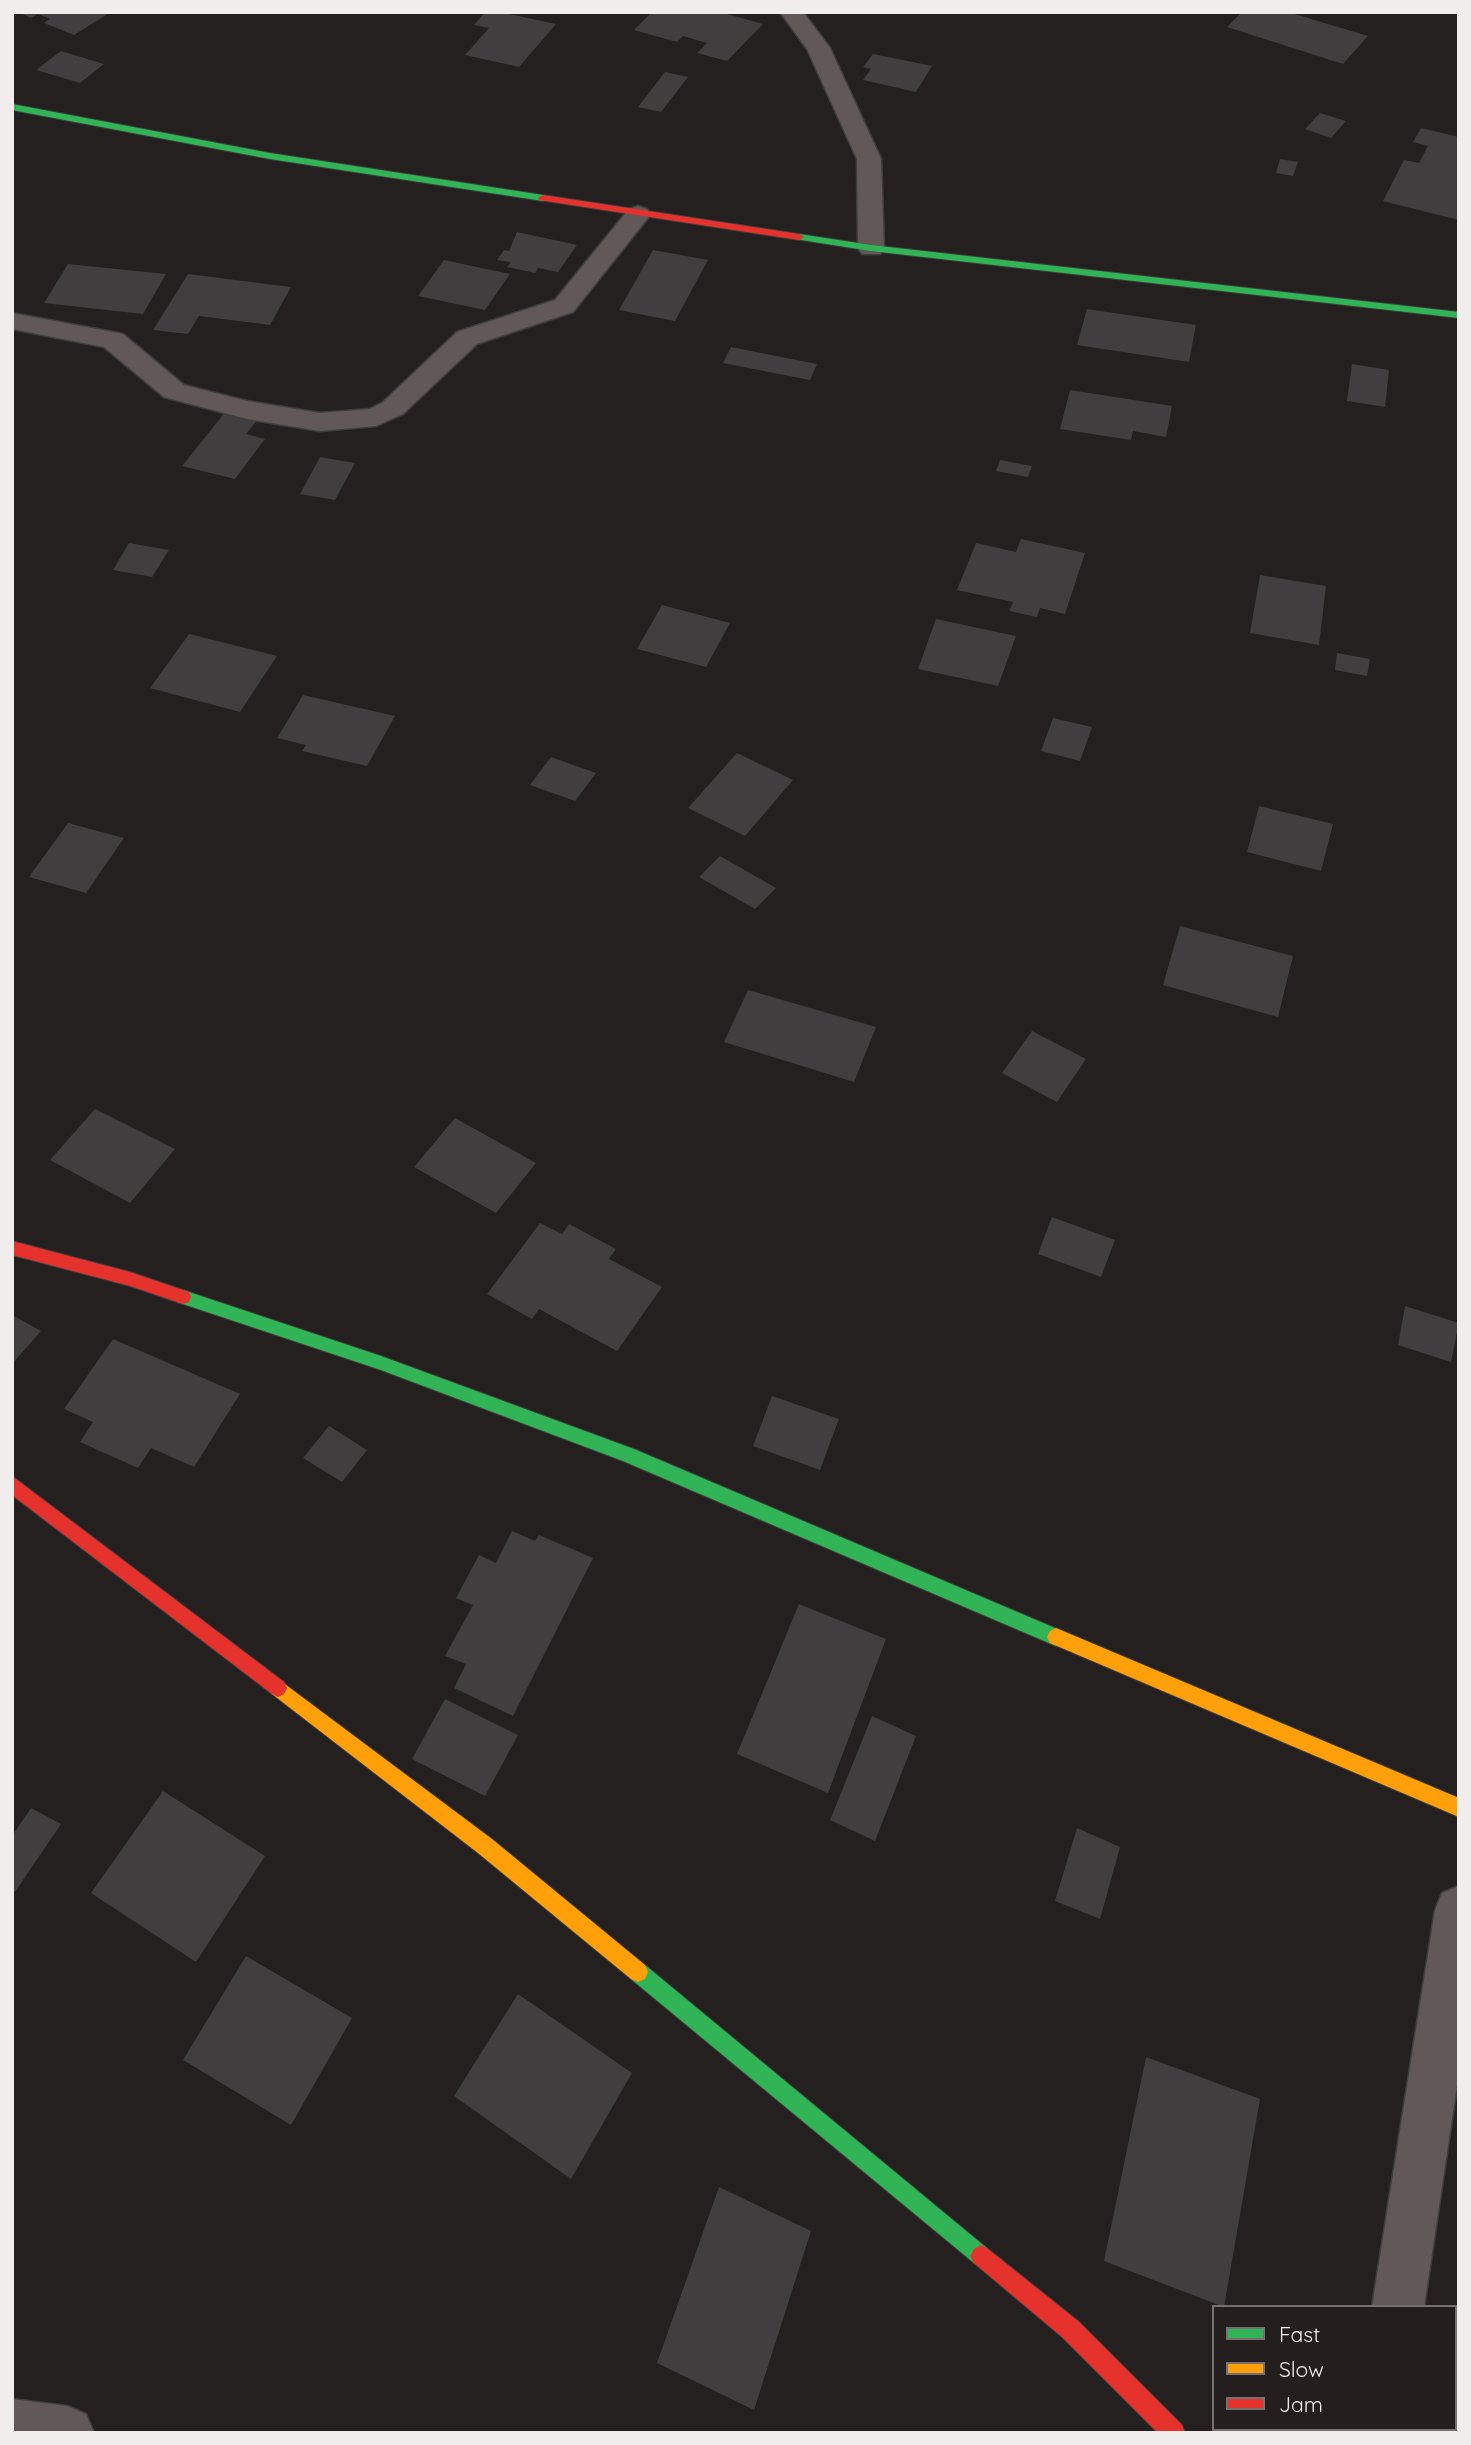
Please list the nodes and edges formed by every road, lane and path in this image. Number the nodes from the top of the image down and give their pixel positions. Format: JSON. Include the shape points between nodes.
{"nodes":[{"id":1,"x":791,"y":12,"type":"edge"},
{"id":2,"x":12,"y":107,"type":"edge"},
{"id":3,"x":638,"y":214,"type":"junction"},
{"id":4,"x":871,"y":248,"type":"junction"},
{"id":5,"x":1459,"y":315,"type":"edge"},
{"id":6,"x":12,"y":321,"type":"edge"},
{"id":7,"x":12,"y":1248,"type":"edge"},
{"id":8,"x":12,"y":1484,"type":"edge"},
{"id":9,"x":1459,"y":1808,"type":"edge"},
{"id":10,"x":1459,"y":1910,"type":"edge"},
{"id":11,"x":1398,"y":2305,"type":"edge"},
{"id":12,"x":12,"y":2426,"type":"edge"},
{"id":13,"x":67,"y":2433,"type":"edge"},
{"id":14,"x":1174,"y":2433,"type":"edge"}],
"edges":[{"from":1,"to":4,"type":"street","via":[[818,48],[869,159]]},
{"from":2,"to":3,"type":"street","via":[[270,156]]},
{"from":3,"to":4,"type":"street"},
{"from":3,"to":6,"type":"street","via":[[564,306],[467,338],[393,408],[376,417],[320,422],[174,391],[113,340]]},
{"from":4,"to":5,"type":"street"},
{"from":7,"to":9,"type":"street","via":[[130,1279],[382,1363],[628,1455]]},
{"from":8,"to":14,"type":"street","via":[[495,1854],[1070,2329]]},
{"from":10,"to":11,"type":"street"},
{"from":12,"to":13,"type":"street"}]}
